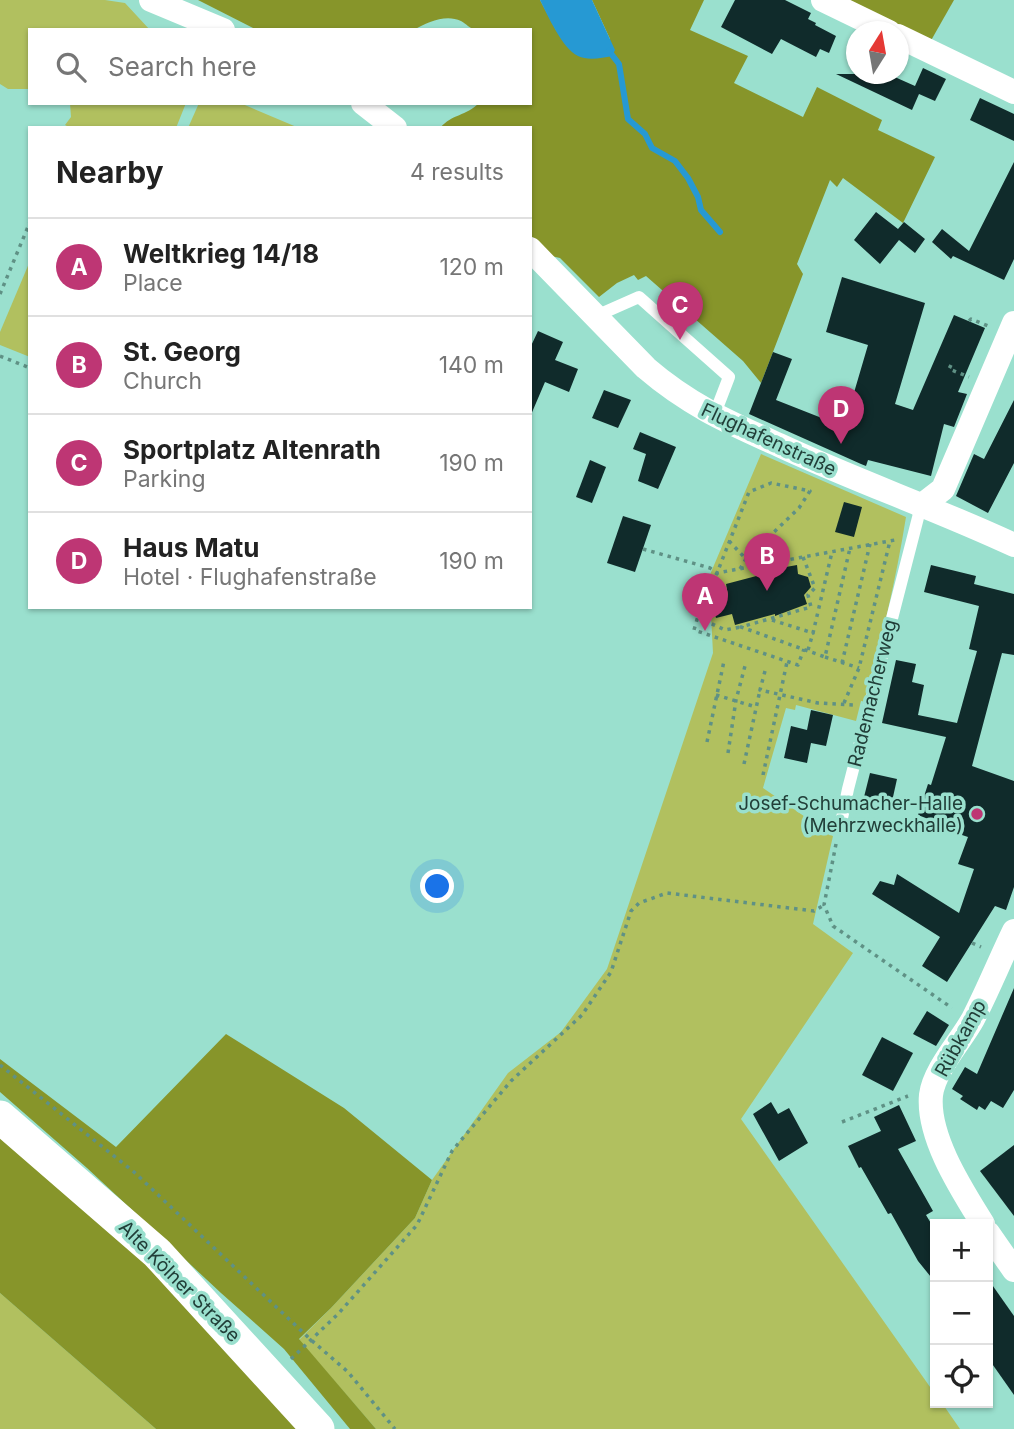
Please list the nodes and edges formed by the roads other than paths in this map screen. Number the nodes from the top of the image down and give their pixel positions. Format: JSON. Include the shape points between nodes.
{"nodes":[{"id":1,"x":151,"y":0,"type":"edge"},
{"id":2,"x":823,"y":0,"type":"edge"},
{"id":3,"x":866,"y":21,"type":"edge"},
{"id":4,"x":218,"y":28,"type":"edge"},
{"id":5,"x":909,"y":41,"type":"edge"},
{"id":6,"x":1014,"y":92,"type":"edge"},
{"id":7,"x":366,"y":105,"type":"edge"},
{"id":8,"x":392,"y":126,"type":"edge"},
{"id":9,"x":532,"y":250,"type":"edge"},
{"id":10,"x":596,"y":316,"type":"junction"},
{"id":11,"x":1014,"y":323,"type":"edge"},
{"id":12,"x":715,"y":416,"type":"junction"},
{"id":13,"x":921,"y":506,"type":"junction"},
{"id":14,"x":1014,"y":545,"type":"edge"},
{"id":15,"x":840,"y":828,"type":"road end"},
{"id":16,"x":1014,"y":931,"type":"edge"},
{"id":17,"x":0,"y":1117,"type":"edge"},
{"id":18,"x":980,"y":1219,"type":"edge"},
{"id":19,"x":993,"y":1240,"type":"edge"},
{"id":20,"x":1014,"y":1270,"type":"edge"},
{"id":21,"x":318,"y":1429,"type":"edge"}],
"edges":[{"from":1,"to":4,"type":"street"},
{"from":2,"to":3,"type":"street"},
{"from":5,"to":6,"type":"street"},
{"from":7,"to":8,"type":"street"},
{"from":9,"to":10,"type":"street","name":"Flughafenstraße"},
{"from":10,"to":12,"type":"street","name":"Flughafenstraße","via":[[646,368]]},
{"from":10,"to":12,"type":"lane","via":[[639,297],[729,377]]},
{"from":11,"to":13,"type":"street","via":[[943,489]]},
{"from":12,"to":13,"type":"street","name":"Flughafenstraße"},
{"from":13,"to":14,"type":"street","name":"Flughafenstraße"},
{"from":13,"to":15,"type":"lane","name":"Rademacherweg"},
{"from":16,"to":18,"type":"street","name":"Rübkamp","via":[[931,1095],[946,1157]]},
{"from":17,"to":21,"type":"main road","name":"Alte Kölner Straße","via":[[157,1253]]},
{"from":19,"to":20,"type":"street"}]}
